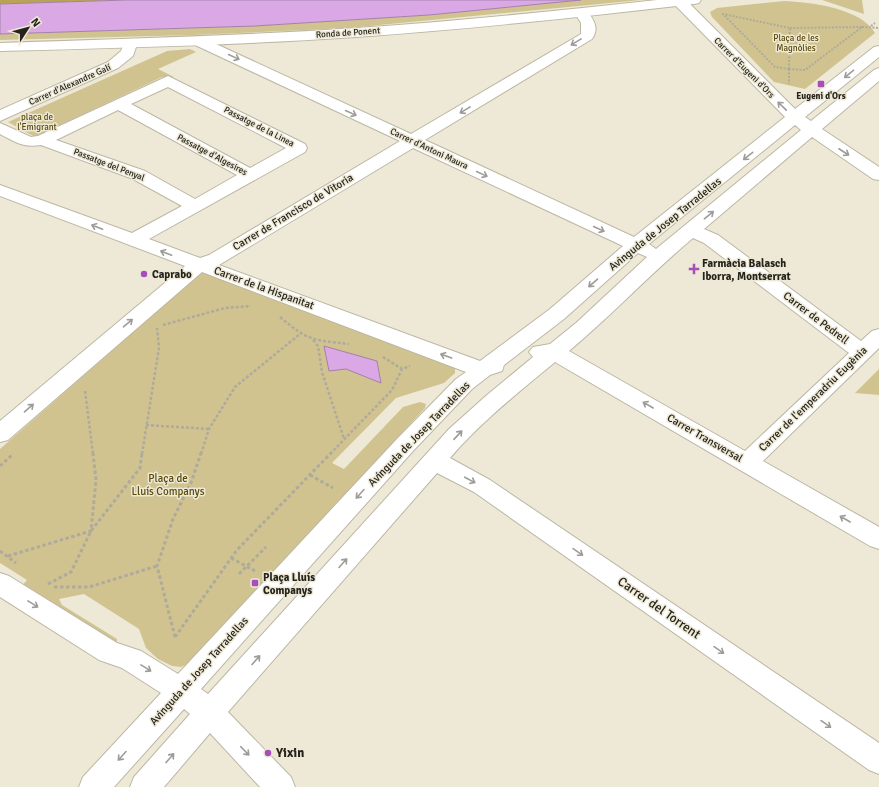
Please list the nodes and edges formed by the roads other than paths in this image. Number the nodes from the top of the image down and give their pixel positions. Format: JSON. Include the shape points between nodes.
{"nodes":[{"id":1,"x":687,"y":1,"type":"edge"},
{"id":2,"x":582,"y":12,"type":"junction"},
{"id":3,"x":198,"y":41,"type":"junction"},
{"id":4,"x":130,"y":44,"type":"junction"},
{"id":5,"x":0,"y":47,"type":"edge"},
{"id":6,"x":879,"y":50,"type":"edge"},
{"id":7,"x":879,"y":73,"type":"edge"},
{"id":8,"x":118,"y":104,"type":"junction"},
{"id":9,"x":0,"y":116,"type":"edge"},
{"id":10,"x":795,"y":118,"type":"junction"},
{"id":11,"x":0,"y":128,"type":"edge"},
{"id":12,"x":811,"y":131,"type":"junction"},
{"id":13,"x":42,"y":140,"type":"junction"},
{"id":14,"x":413,"y":142,"type":"junction"},
{"id":15,"x":250,"y":175,"type":"junction"},
{"id":16,"x":879,"y":175,"type":"edge"},
{"id":17,"x":0,"y":190,"type":"edge"},
{"id":18,"x":195,"y":206,"type":"junction"},
{"id":19,"x":691,"y":230,"type":"junction"},
{"id":20,"x":133,"y":240,"type":"junction"},
{"id":21,"x":636,"y":246,"type":"junction"},
{"id":22,"x":660,"y":256,"type":"junction"},
{"id":23,"x":198,"y":265,"type":"junction"},
{"id":24,"x":879,"y":336,"type":"edge"},
{"id":25,"x":553,"y":351,"type":"junction"},
{"id":26,"x":862,"y":352,"type":"junction"},
{"id":27,"x":483,"y":370,"type":"junction"},
{"id":28,"x":0,"y":434,"type":"edge"},
{"id":29,"x":435,"y":461,"type":"junction"},
{"id":30,"x":747,"y":462,"type":"junction"},
{"id":31,"x":879,"y":539,"type":"edge"},
{"id":32,"x":0,"y":584,"type":"edge"},
{"id":33,"x":181,"y":691,"type":"junction"},
{"id":34,"x":210,"y":713,"type":"junction"},
{"id":35,"x":879,"y":760,"type":"edge"},
{"id":36,"x":94,"y":787,"type":"edge"},
{"id":37,"x":145,"y":787,"type":"edge"},
{"id":38,"x":280,"y":787,"type":"edge"}],
"edges":[{"from":1,"to":2,"type":"street","name":"Ronda de Ponent"},
{"from":10,"to":1,"type":"street","name":"Carrer d'Eugeni d'Ors","one_way":true},
{"from":2,"to":3,"type":"street","name":"Ronda de Ponent","via":[[399,29]]},
{"from":2,"to":14,"type":"street","name":"Carrer de Francisco de Vitoria","one_way":true,"via":[[590,31],[587,36]]},
{"from":3,"to":4,"type":"street","name":"Ronda de Ponent"},
{"from":3,"to":14,"type":"street","name":"Carrer d'Antoni Maura","one_way":true},
{"from":4,"to":5,"type":"street","name":"Ronda de Ponent"},
{"from":4,"to":9,"type":"street","name":"Carrer d'Alexandre Galí","via":[[128,53],[113,66]]},
{"from":6,"to":10,"type":"street","name":"Avinguda de Josep Tarradellas","one_way":true},
{"from":7,"to":12,"type":"street","name":"Avinguda de Josep Tarradellas"},
{"from":8,"to":13,"type":"street"},
{"from":8,"to":15,"type":"street","name":"Passatge d'Algesires"},
{"from":8,"to":15,"type":"street","name":"Passatge de la Linea","via":[[168,81],[300,148]]},
{"from":10,"to":12,"type":"street","name":"Carrer d'Eugeni d'Ors"},
{"from":10,"to":21,"type":"street","name":"Avinguda de Josep Tarradellas","one_way":true},
{"from":11,"to":13,"type":"street","name":"Passatge del Penyal","via":[[29,142]]},
{"from":12,"to":16,"type":"street","name":"Carrer d'Eugeni d'Ors","one_way":true},
{"from":19,"to":12,"type":"street","name":"Avinguda de Josep Tarradellas","one_way":true},
{"from":13,"to":18,"type":"street","name":"Passatge del Penyal","via":[[139,175]]},
{"from":14,"to":21,"type":"street","name":"Carrer d'Antoni Maura","one_way":true},
{"from":14,"to":23,"type":"street","name":"Carrer de Francisco de Vitoria","via":[[216,259]]},
{"from":15,"to":18,"type":"street","name":"Passatge d'Algesires"},
{"from":20,"to":17,"type":"street","name":"Carrer de la Hispanitat","one_way":true},
{"from":18,"to":20,"type":"street"},
{"from":19,"to":22,"type":"street","name":"Avinguda de Josep Tarradellas"},
{"from":19,"to":26,"type":"street","name":"Carrer de Pedrell","via":[[711,239]]},
{"from":23,"to":20,"type":"street","name":"Carrer de la Hispanitat","one_way":true},
{"from":21,"to":22,"type":"street","name":"Carrer d'Antoni Maura"},
{"from":21,"to":27,"type":"street","name":"Avinguda de Josep Tarradellas","one_way":true,"via":[[557,314]]},
{"from":22,"to":25,"type":"street","name":"Avinguda de Josep Tarradellas","via":[[583,328]]},
{"from":27,"to":23,"type":"street","name":"Carrer de la Hispanitat","one_way":true},
{"from":28,"to":23,"type":"street","name":"Carrer de Francisco de Vitoria","one_way":true},
{"from":24,"to":26,"type":"street","name":"Carrer de l'emperadriu Eugènia"},
{"from":25,"to":27,"type":"street","via":[[528,353]]},
{"from":29,"to":25,"type":"street","name":"Avinguda de Josep Tarradellas","one_way":true,"via":[[457,435]]},
{"from":30,"to":25,"type":"street","name":"Carrer Transversal","one_way":true},
{"from":26,"to":30,"type":"street","name":"Carrer de l'emperadriu Eugènia"},
{"from":27,"to":33,"type":"street","name":"Avinguda de Josep Tarradellas","one_way":true,"via":[[464,384],[405,445]]},
{"from":34,"to":29,"type":"street","name":"Avinguda de Josep Tarradellas","one_way":true},
{"from":29,"to":35,"type":"street","name":"Carrer del Torrent","one_way":true,"via":[[482,486]]},
{"from":31,"to":30,"type":"street","name":"Carrer Transversal","one_way":true},
{"from":32,"to":33,"type":"street","one_way":true,"via":[[109,652],[131,659]]},
{"from":33,"to":34,"type":"street"},
{"from":33,"to":36,"type":"street","name":"Avinguda de Josep Tarradellas","one_way":true},
{"from":37,"to":34,"type":"street","name":"Avinguda de Josep Tarradellas","one_way":true},
{"from":34,"to":38,"type":"street","one_way":true}]}
